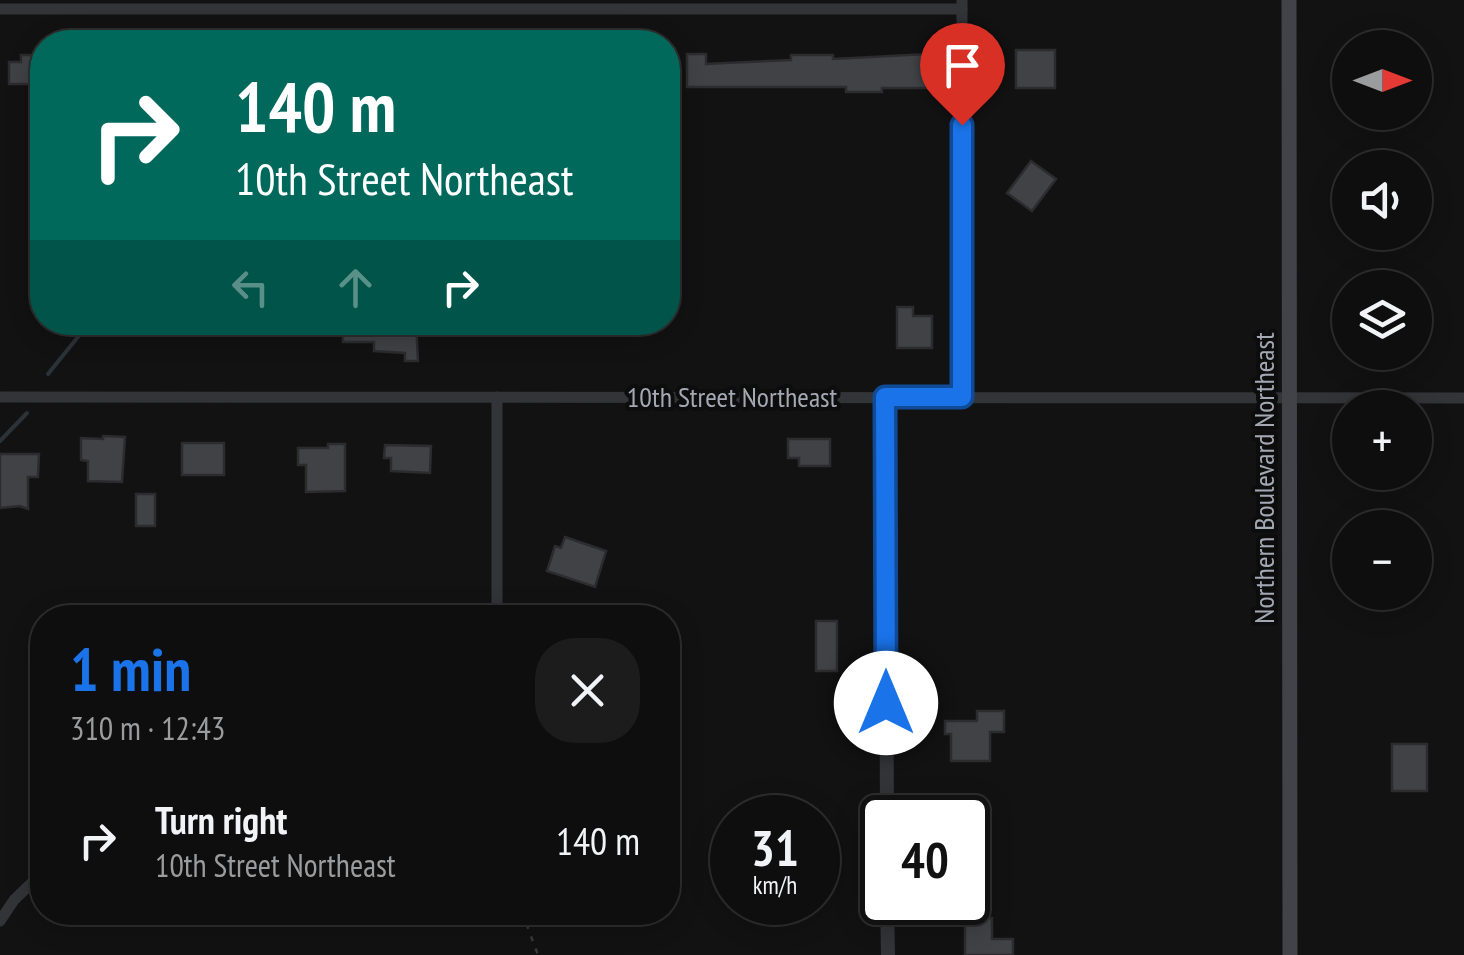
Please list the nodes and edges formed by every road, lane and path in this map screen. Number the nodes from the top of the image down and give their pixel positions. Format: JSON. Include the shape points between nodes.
{"nodes":[{"id":1,"x":1289,"y":0,"type":"edge"},
{"id":2,"x":962,"y":4,"type":"edge"},
{"id":3,"x":0,"y":9,"type":"edge"},
{"id":4,"x":0,"y":397,"type":"edge"},
{"id":5,"x":497,"y":397,"type":"junction"},
{"id":6,"x":885,"y":397,"type":"junction"},
{"id":7,"x":962,"y":397,"type":"junction"},
{"id":8,"x":1288,"y":398,"type":"junction"},
{"id":9,"x":1464,"y":398,"type":"edge"},
{"id":10,"x":497,"y":605,"type":"edge"},
{"id":11,"x":887,"y":795,"type":"edge"},
{"id":12,"x":30,"y":885,"type":"edge"},
{"id":13,"x":0,"y":921,"type":"edge"},
{"id":14,"x":527,"y":925,"type":"edge"},
{"id":15,"x":888,"y":925,"type":"edge"},
{"id":16,"x":538,"y":955,"type":"edge"},
{"id":17,"x":888,"y":955,"type":"edge"},
{"id":18,"x":1290,"y":955,"type":"edge"}],
"edges":[{"from":1,"to":8,"type":"main road","name":"Northern Boulevard Northeast"},
{"from":2,"to":3,"type":"street"},
{"from":2,"to":7,"type":"street"},
{"from":4,"to":5,"type":"street","name":"10th Street Northeast"},
{"from":5,"to":6,"type":"street","name":"10th Street Northeast"},
{"from":5,"to":10,"type":"street"},
{"from":6,"to":7,"type":"street","name":"10th Street Northeast"},
{"from":6,"to":11,"type":"street"},
{"from":7,"to":8,"type":"street","name":"10th Street Northeast"},
{"from":8,"to":9,"type":"street","name":"10th Street Northeast"},
{"from":8,"to":18,"type":"main road","name":"Northern Boulevard Northeast"},
{"from":12,"to":13,"type":"street"},
{"from":14,"to":16,"type":"path"},
{"from":15,"to":17,"type":"street"}]}
